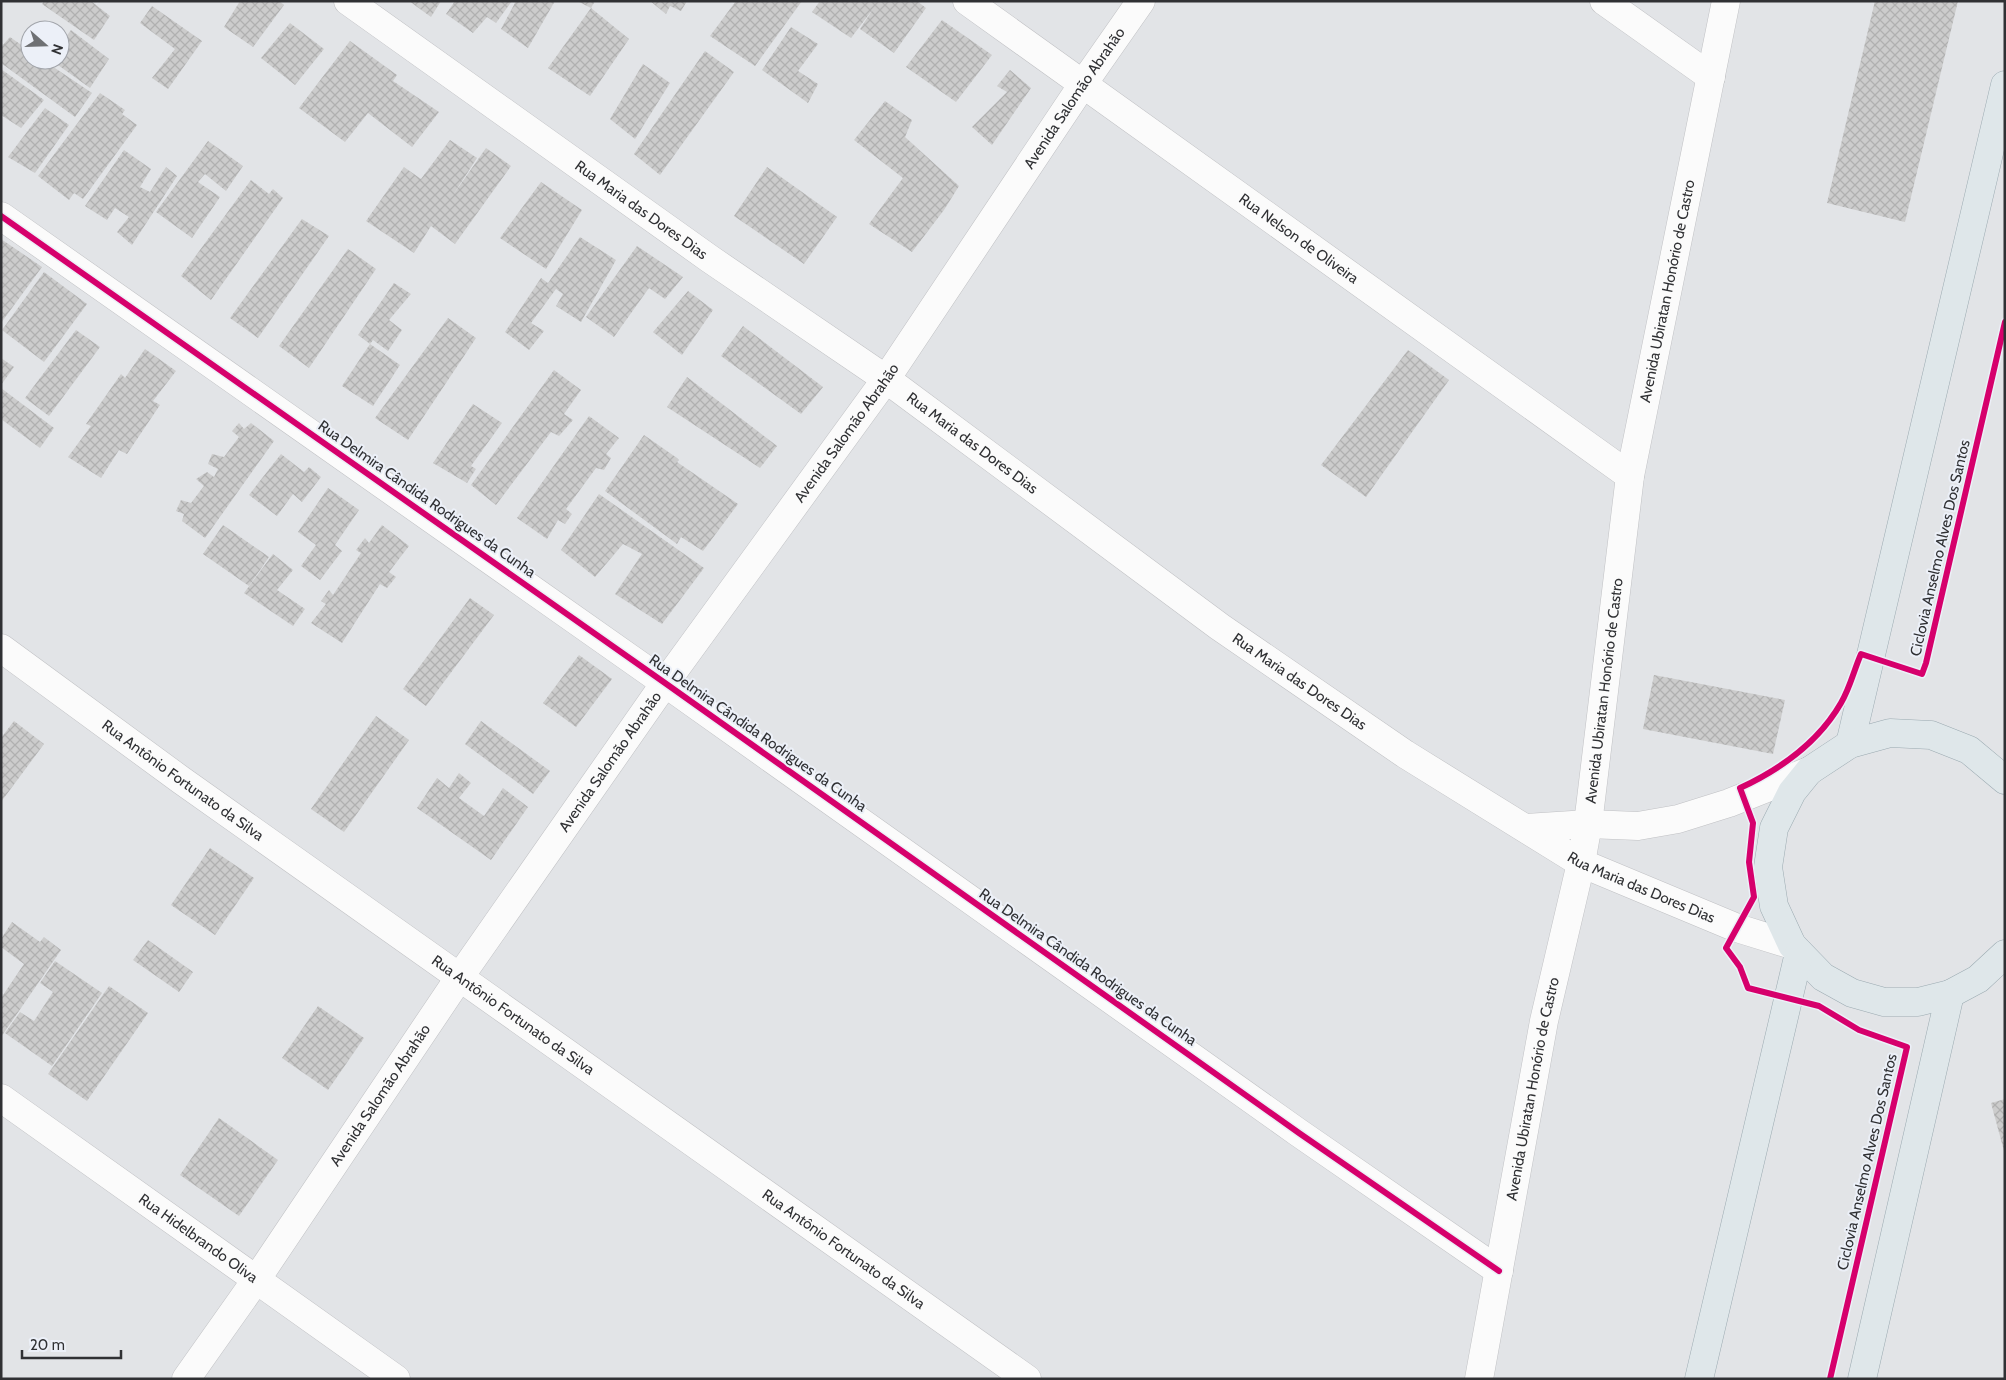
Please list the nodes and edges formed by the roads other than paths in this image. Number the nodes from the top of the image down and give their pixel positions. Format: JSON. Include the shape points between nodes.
{"nodes":[{"id":1,"x":348,"y":1,"type":"edge"},
{"id":2,"x":967,"y":1,"type":"edge"},
{"id":3,"x":1141,"y":1,"type":"edge"},
{"id":4,"x":1604,"y":1,"type":"edge"},
{"id":5,"x":1726,"y":1,"type":"edge"},
{"id":6,"x":1711,"y":77,"type":"junction"},
{"id":7,"x":1083,"y":84,"type":"junction"},
{"id":8,"x":2005,"y":85,"type":"edge"},
{"id":9,"x":1,"y":216,"type":"edge"},
{"id":10,"x":886,"y":379,"type":"junction"},
{"id":11,"x":1630,"y":476,"type":"junction"},
{"id":12,"x":1,"y":648,"type":"edge"},
{"id":13,"x":666,"y":683,"type":"junction"},
{"id":14,"x":1850,"y":744,"type":"junction"},
{"id":15,"x":1809,"y":771,"type":"junction"},
{"id":16,"x":2003,"y":771,"type":"edge"},
{"id":17,"x":1588,"y":824,"type":"junction"},
{"id":18,"x":1526,"y":828,"type":"junction"},
{"id":19,"x":1580,"y":863,"type":"junction"},
{"id":20,"x":1795,"y":949,"type":"junction"},
{"id":21,"x":2005,"y":954,"type":"edge"},
{"id":22,"x":459,"y":978,"type":"junction"},
{"id":23,"x":1950,"y":994,"type":"junction"},
{"id":24,"x":1,"y":1098,"type":"edge"},
{"id":25,"x":1499,"y":1270,"type":"junction"},
{"id":26,"x":256,"y":1280,"type":"junction"},
{"id":27,"x":186,"y":1379,"type":"edge"},
{"id":28,"x":396,"y":1379,"type":"edge"},
{"id":29,"x":1027,"y":1379,"type":"edge"},
{"id":30,"x":1479,"y":1379,"type":"edge"},
{"id":31,"x":1699,"y":1379,"type":"edge"},
{"id":32,"x":1862,"y":1379,"type":"edge"}],
"edges":[{"from":1,"to":10,"type":"street","name":"Rua Maria das Dores Dias","via":[[702,253]]},
{"from":2,"to":7,"type":"street","name":"Rua Nelson de Oliveira"},
{"from":3,"to":7,"type":"street","name":"Avenida Salomão Abrahão"},
{"from":4,"to":6,"type":"street"},
{"from":5,"to":6,"type":"street","name":"Avenida Ubiratan Honório de Castro"},
{"from":6,"to":11,"type":"street","name":"Avenida Ubiratan Honório de Castro"},
{"from":7,"to":10,"type":"street","name":"Avenida Salomão Abrahão"},
{"from":7,"to":11,"type":"street","name":"Rua Nelson de Oliveira"},
{"from":8,"to":14,"type":"main road"},
{"from":9,"to":13,"type":"street","name":"Rua Delmira Cândida Rodrigues da Cunha"},
{"from":10,"to":13,"type":"street","name":"Avenida Salomão Abrahão"},
{"from":10,"to":18,"type":"street","name":"Rua Maria das Dores Dias","via":[[1220,628],[1405,754]]},
{"from":11,"to":17,"type":"street","name":"Avenida Ubiratan Honório de Castro"},
{"from":12,"to":22,"type":"street","name":"Rua Antônio Fortunato da Silva"},
{"from":13,"to":22,"type":"street","name":"Avenida Salomão Abrahão"},
{"from":13,"to":25,"type":"street","name":"Rua Delmira Cândida Rodrigues da Cunha","via":[[1299,1133]]},
{"from":14,"to":15,"type":"main road"},
{"from":14,"to":16,"type":"main road","via":[[1890,734],[1931,735],[1969,750]]},
{"from":15,"to":17,"type":"street","name":"Rua Maria das Dores Dias","via":[[1678,819],[1638,826]]},
{"from":15,"to":20,"type":"main road","via":[[1792,792],[1774,828],[1768,867],[1774,906]]},
{"from":17,"to":18,"type":"street","name":"Rua Maria das Dores Dias"},
{"from":17,"to":19,"type":"street","name":"Avenida Ubiratan Honório de Castro"},
{"from":18,"to":19,"type":"street","name":"Rua Maria das Dores Dias"},
{"from":19,"to":20,"type":"street","name":"Rua Maria das Dores Dias"},
{"from":19,"to":25,"type":"street","name":"Avenida Ubiratan Honório de Castro","via":[[1544,1021]]},
{"from":20,"to":23,"type":"main road","via":[[1823,977],[1852,993],[1884,1002],[1918,1002]]},
{"from":20,"to":31,"type":"main road"},
{"from":21,"to":23,"type":"main road","via":[[1978,979]]},
{"from":22,"to":26,"type":"street","name":"Avenida Salomão Abrahão"},
{"from":22,"to":29,"type":"street","name":"Rua Antônio Fortunato da Silva"},
{"from":23,"to":32,"type":"main road"},
{"from":24,"to":26,"type":"street","name":"Rua Hidelbrando Oliva"},
{"from":25,"to":30,"type":"street","name":"Avenida Ubiratan Honório de Castro"},
{"from":26,"to":27,"type":"street","name":"Avenida Salomão Abrahão"},
{"from":26,"to":28,"type":"street","name":"Rua Hidelbrando Oliva"}]}
